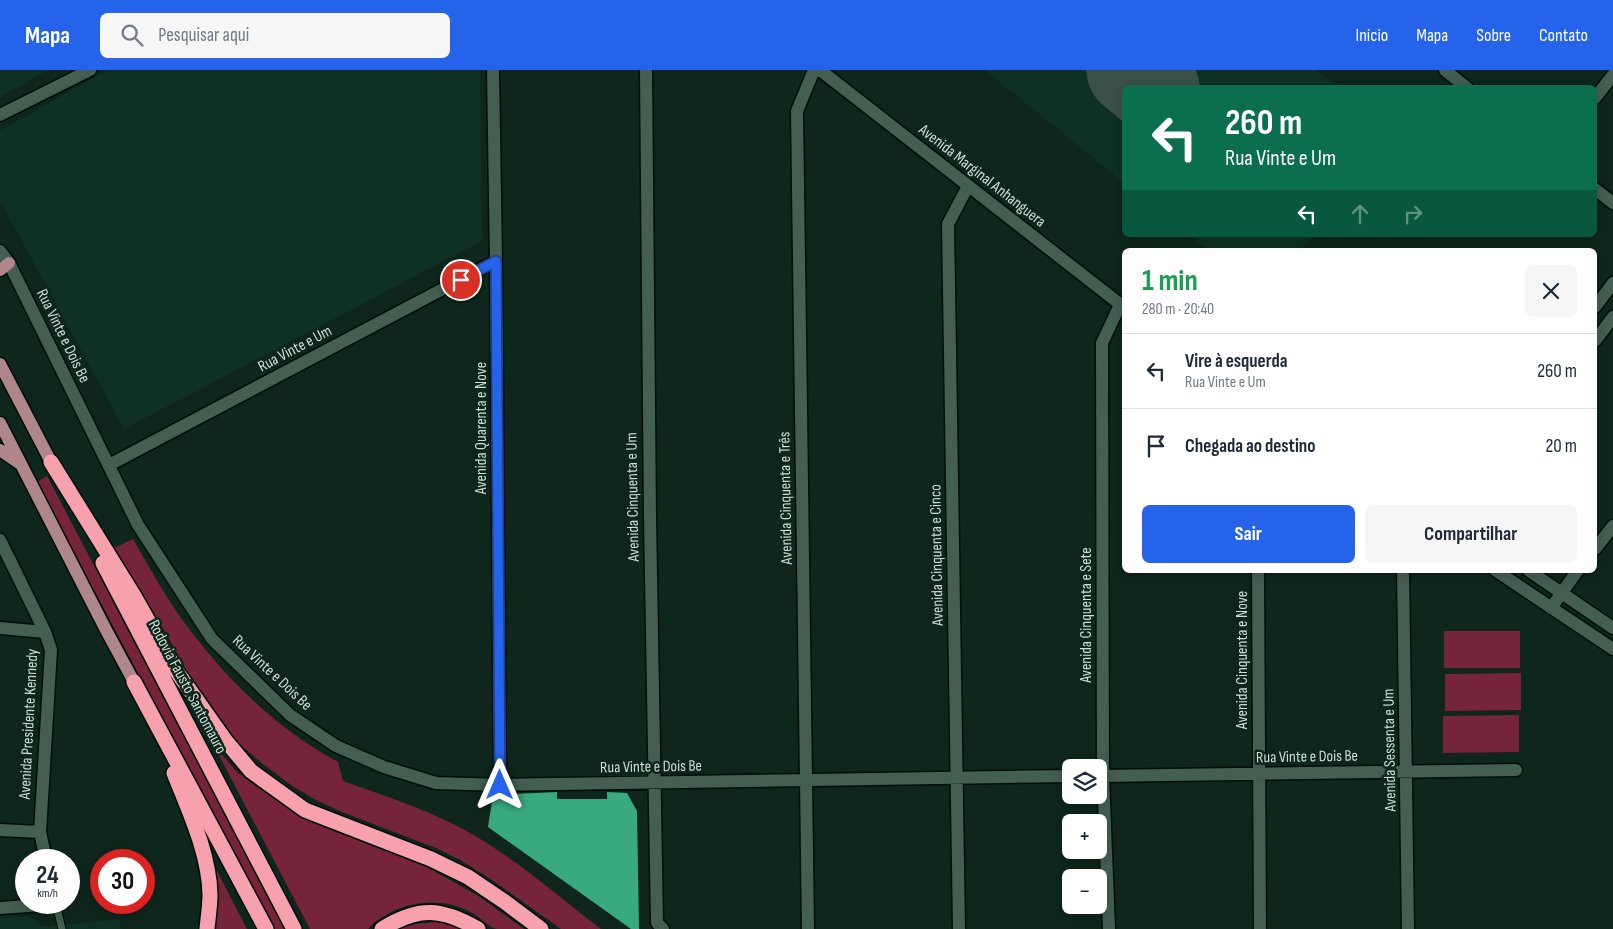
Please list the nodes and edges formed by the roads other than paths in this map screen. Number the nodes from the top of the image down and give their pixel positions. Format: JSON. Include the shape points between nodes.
{"nodes":[{"id":1,"x":90,"y":70,"type":"edge"},
{"id":2,"x":493,"y":70,"type":"edge"},
{"id":3,"x":646,"y":70,"type":"edge"},
{"id":4,"x":814,"y":70,"type":"edge"},
{"id":5,"x":820,"y":70,"type":"edge"},
{"id":6,"x":1445,"y":70,"type":"edge"},
{"id":7,"x":1613,"y":76,"type":"edge"},
{"id":8,"x":1463,"y":85,"type":"edge"},
{"id":9,"x":1597,"y":96,"type":"edge"},
{"id":10,"x":0,"y":115,"type":"edge"},
{"id":11,"x":968,"y":186,"type":"junction"},
{"id":12,"x":1597,"y":191,"type":"edge"},
{"id":13,"x":1613,"y":203,"type":"edge"},
{"id":14,"x":0,"y":251,"type":"edge"},
{"id":15,"x":496,"y":261,"type":"junction"},
{"id":16,"x":4,"y":266,"type":"edge"},
{"id":17,"x":1613,"y":283,"type":"edge"},
{"id":18,"x":1597,"y":304,"type":"edge"},
{"id":19,"x":1122,"y":305,"type":"edge"},
{"id":20,"x":1122,"y":308,"type":"edge"},
{"id":21,"x":1613,"y":316,"type":"edge"},
{"id":22,"x":1597,"y":338,"type":"edge"},
{"id":23,"x":0,"y":364,"type":"edge"},
{"id":24,"x":0,"y":423,"type":"edge"},
{"id":25,"x":0,"y":450,"type":"edge"},
{"id":26,"x":51,"y":462,"type":"junction"},
{"id":27,"x":20,"y":464,"type":"junction"},
{"id":28,"x":109,"y":465,"type":"junction"},
{"id":29,"x":1613,"y":526,"type":"edge"},
{"id":30,"x":0,"y":540,"type":"edge"},
{"id":31,"x":1597,"y":546,"type":"edge"},
{"id":32,"x":1258,"y":573,"type":"edge"},
{"id":33,"x":1403,"y":573,"type":"edge"},
{"id":34,"x":1499,"y":573,"type":"edge"},
{"id":35,"x":1532,"y":573,"type":"edge"},
{"id":36,"x":1576,"y":573,"type":"edge"},
{"id":37,"x":1561,"y":592,"type":"junction"},
{"id":38,"x":1551,"y":608,"type":"junction"},
{"id":39,"x":0,"y":628,"type":"edge"},
{"id":40,"x":1613,"y":628,"type":"edge"},
{"id":41,"x":45,"y":632,"type":"junction"},
{"id":42,"x":1613,"y":649,"type":"edge"},
{"id":43,"x":134,"y":682,"type":"junction"},
{"id":44,"x":1101,"y":759,"type":"edge"},
{"id":45,"x":1516,"y":770,"type":"dead end"},
{"id":46,"x":1407,"y":772,"type":"junction"},
{"id":47,"x":1259,"y":774,"type":"junction"},
{"id":48,"x":1062,"y":776,"type":"edge"},
{"id":49,"x":1107,"y":776,"type":"edge"},
{"id":50,"x":956,"y":778,"type":"junction"},
{"id":51,"x":806,"y":781,"type":"junction"},
{"id":52,"x":654,"y":783,"type":"junction"},
{"id":53,"x":500,"y":785,"type":"junction"},
{"id":54,"x":1102,"y":804,"type":"edge"},
{"id":55,"x":0,"y":830,"type":"edge"},
{"id":56,"x":40,"y":832,"type":"junction"},
{"id":57,"x":44,"y":849,"type":"edge"},
{"id":58,"x":15,"y":907,"type":"edge"},
{"id":59,"x":0,"y":908,"type":"edge"},
{"id":60,"x":59,"y":914,"type":"edge"},
{"id":61,"x":660,"y":926,"type":"edge"},
{"id":62,"x":62,"y":929,"type":"edge"},
{"id":63,"x":207,"y":929,"type":"edge"},
{"id":64,"x":266,"y":929,"type":"edge"},
{"id":65,"x":294,"y":929,"type":"edge"},
{"id":66,"x":382,"y":929,"type":"edge"},
{"id":67,"x":478,"y":929,"type":"edge"},
{"id":68,"x":541,"y":929,"type":"edge"},
{"id":69,"x":808,"y":929,"type":"edge"},
{"id":70,"x":959,"y":929,"type":"edge"},
{"id":71,"x":1109,"y":929,"type":"edge"},
{"id":72,"x":1260,"y":929,"type":"edge"},
{"id":73,"x":1408,"y":929,"type":"edge"}],
"edges":[{"from":1,"to":10,"type":"street"},
{"from":2,"to":15,"type":"street","name":"Avenida Quarenta e Nove"},
{"from":3,"to":52,"type":"street","name":"Avenida Cinquenta e Um"},
{"from":4,"to":51,"type":"street","name":"Avenida Cinquenta e Três","via":[[797,111]]},
{"from":5,"to":11,"type":"street","name":"Avenida Marginal Anhanguera"},
{"from":6,"to":8,"type":"street"},
{"from":7,"to":9,"type":"street"},
{"from":11,"to":19,"type":"street","name":"Avenida Marginal Anhanguera"},
{"from":11,"to":50,"type":"street","name":"Avenida Cinquenta e Cinco","via":[[948,224]]},
{"from":12,"to":13,"type":"street"},
{"from":14,"to":16,"type":"street","name":"Rua Vinte e Dois Be"},
{"from":15,"to":28,"type":"street","name":"Rua Vinte e Um"},
{"from":15,"to":53,"type":"street","name":"Avenida Quarenta e Nove"},
{"from":16,"to":28,"type":"street","name":"Rua Vinte e Dois Be"},
{"from":17,"to":18,"type":"street"},
{"from":20,"to":44,"type":"street","name":"Avenida Cinquenta e Sete","via":[[1102,343]]},
{"from":21,"to":22,"type":"street"},
{"from":23,"to":26,"type":"main road"},
{"from":24,"to":27,"type":"main road"},
{"from":25,"to":27,"type":"main road"},
{"from":26,"to":65,"type":"highway","name":"Rodovia Fausto Santomauro"},
{"from":26,"to":68,"type":"highway","via":[[177,672],[225,740],[251,770],[305,810],[431,859],[468,877]]},
{"from":27,"to":43,"type":"main road"},
{"from":28,"to":53,"type":"street","name":"Rua Vinte e Dois Be","via":[[138,525],[212,638],[290,715],[336,746],[384,767],[436,783]]},
{"from":29,"to":31,"type":"street"},
{"from":30,"to":41,"type":"street","name":"Avenida Presidente Kennedy"},
{"from":32,"to":47,"type":"street","name":"Avenida Cinquenta e Nove"},
{"from":33,"to":46,"type":"street","name":"Avenida Sessenta e Um"},
{"from":34,"to":38,"type":"street"},
{"from":35,"to":37,"type":"street"},
{"from":36,"to":37,"type":"street"},
{"from":37,"to":38,"type":"street"},
{"from":37,"to":40,"type":"street"},
{"from":38,"to":42,"type":"street"},
{"from":39,"to":41,"type":"street"},
{"from":41,"to":56,"type":"street","name":"Avenida Presidente Kennedy","via":[[51,650]]},
{"from":43,"to":63,"type":"highway","via":[[195,827],[210,894]]},
{"from":43,"to":64,"type":"highway"},
{"from":45,"to":46,"type":"street","name":"Rua Vinte e Dois Be"},
{"from":46,"to":47,"type":"street","name":"Rua Vinte e Dois Be"},
{"from":46,"to":73,"type":"street","name":"Avenida Sessenta e Um"},
{"from":47,"to":49,"type":"street","name":"Rua Vinte e Dois Be"},
{"from":47,"to":72,"type":"street","name":"Avenida Cinquenta e Nove"},
{"from":48,"to":50,"type":"street","name":"Rua Vinte e Dois Be"},
{"from":50,"to":51,"type":"street","name":"Rua Vinte e Dois Be"},
{"from":50,"to":70,"type":"street","name":"Avenida Cinquenta e Cinco"},
{"from":51,"to":52,"type":"street","name":"Rua Vinte e Dois Be"},
{"from":51,"to":69,"type":"street","name":"Avenida Cinquenta e Três"},
{"from":52,"to":53,"type":"street","name":"Rua Vinte e Dois Be"},
{"from":52,"to":61,"type":"street","name":"Avenida Cinquenta e Um"},
{"from":54,"to":71,"type":"street","name":"Avenida Cinquenta e Sete"},
{"from":55,"to":56,"type":"street"},
{"from":56,"to":57,"type":"street","name":"Avenida Presidente Kennedy"},
{"from":58,"to":59,"type":"street"},
{"from":60,"to":62,"type":"lane"},
{"from":66,"to":67,"type":"highway","via":[[399,918],[424,912],[459,918]]}]}
